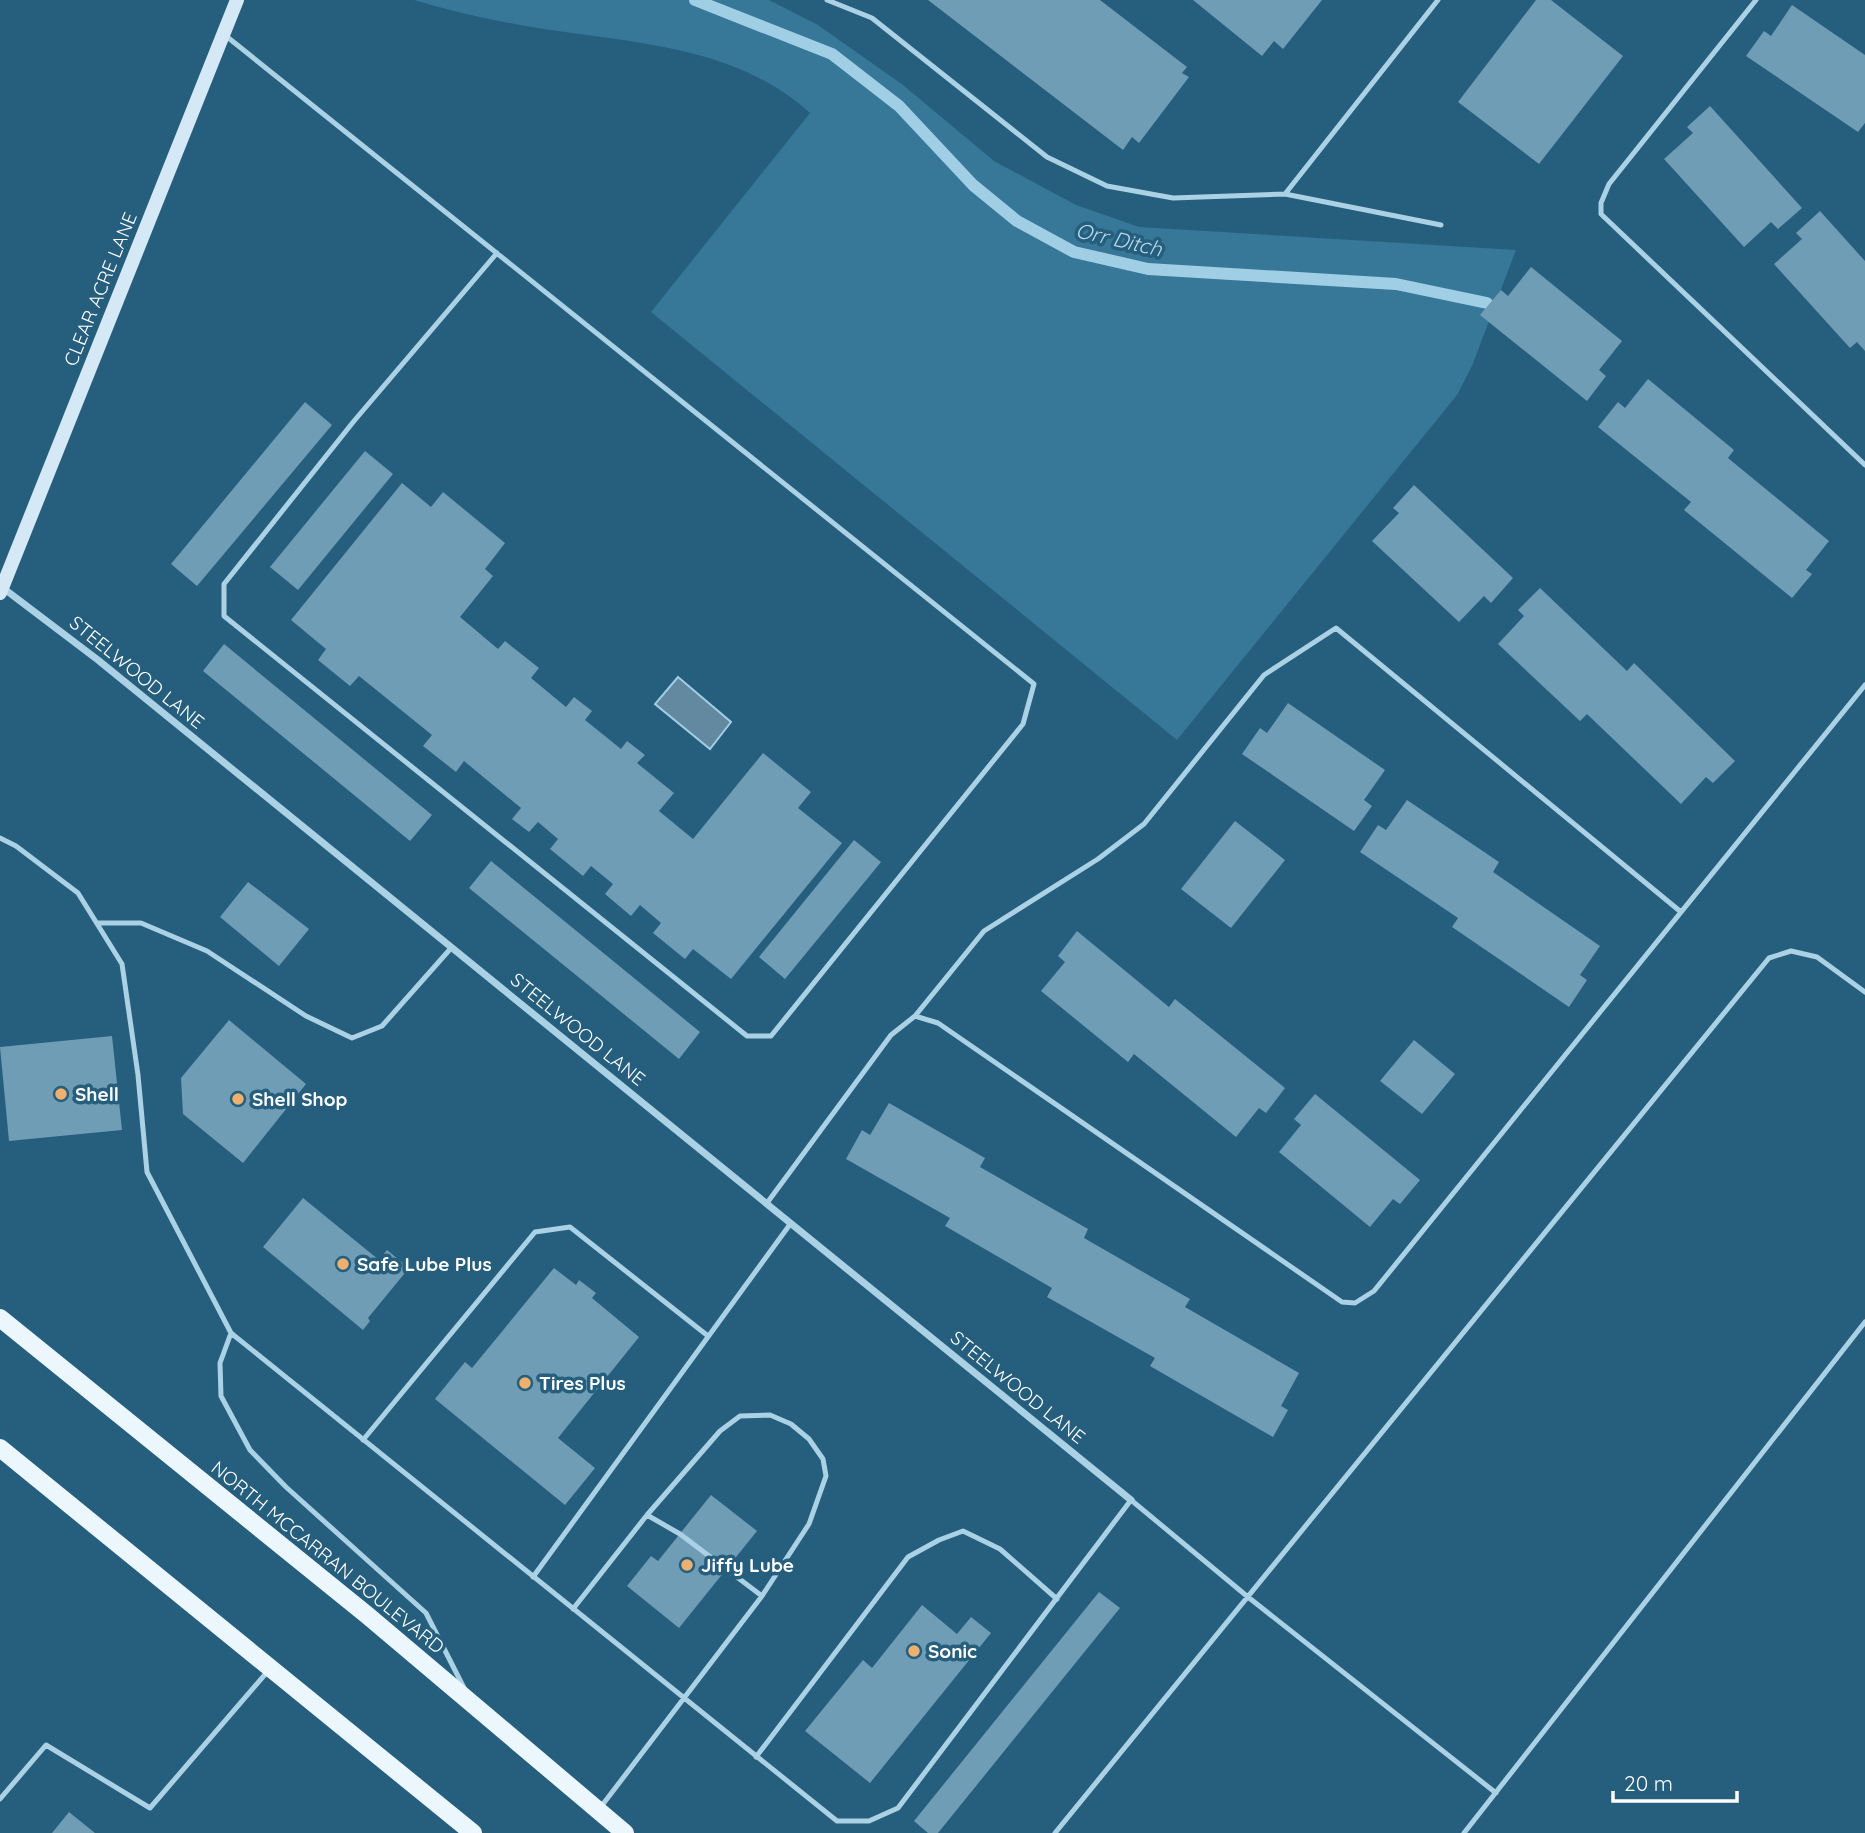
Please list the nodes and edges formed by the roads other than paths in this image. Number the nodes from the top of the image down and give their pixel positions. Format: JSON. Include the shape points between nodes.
{"nodes":[{"id":1,"x":237,"y":0,"type":"edge"},
{"id":2,"x":827,"y":0,"type":"edge"},
{"id":3,"x":1438,"y":0,"type":"edge"},
{"id":4,"x":1756,"y":0,"type":"edge"},
{"id":5,"x":224,"y":34,"type":"junction"},
{"id":6,"x":1285,"y":194,"type":"junction"},
{"id":7,"x":1441,"y":225,"type":"dead end"},
{"id":8,"x":497,"y":253,"type":"junction"},
{"id":9,"x":1865,"y":466,"type":"edge"},
{"id":10,"x":1,"y":590,"type":"edge"},
{"id":11,"x":1865,"y":685,"type":"edge"},
{"id":12,"x":0,"y":838,"type":"edge"},
{"id":13,"x":1681,"y":912,"type":"junction"},
{"id":14,"x":96,"y":923,"type":"junction"},
{"id":15,"x":452,"y":947,"type":"junction"},
{"id":16,"x":1865,"y":992,"type":"edge"},
{"id":17,"x":915,"y":1016,"type":"junction"},
{"id":18,"x":767,"y":1203,"type":"junction"},
{"id":19,"x":791,"y":1222,"type":"junction"},
{"id":20,"x":0,"y":1318,"type":"edge"},
{"id":21,"x":1865,"y":1322,"type":"edge"},
{"id":22,"x":230,"y":1334,"type":"junction"},
{"id":23,"x":708,"y":1336,"type":"junction"},
{"id":24,"x":363,"y":1440,"type":"junction"},
{"id":25,"x":0,"y":1448,"type":"edge"},
{"id":26,"x":1131,"y":1500,"type":"junction"},
{"id":27,"x":647,"y":1516,"type":"junction"},
{"id":28,"x":533,"y":1577,"type":"junction"},
{"id":29,"x":762,"y":1596,"type":"junction"},
{"id":30,"x":1248,"y":1597,"type":"junction"},
{"id":31,"x":1056,"y":1599,"type":"junction"},
{"id":32,"x":573,"y":1609,"type":"junction"},
{"id":33,"x":270,"y":1669,"type":"junction"},
{"id":34,"x":684,"y":1698,"type":"junction"},
{"id":35,"x":472,"y":1703,"type":"junction"},
{"id":36,"x":757,"y":1757,"type":"junction"},
{"id":37,"x":1496,"y":1793,"type":"junction"},
{"id":38,"x":0,"y":1799,"type":"edge"},
{"id":39,"x":598,"y":1810,"type":"junction"},
{"id":40,"x":473,"y":1833,"type":"edge"},
{"id":41,"x":625,"y":1833,"type":"edge"},
{"id":42,"x":1055,"y":1833,"type":"edge"},
{"id":43,"x":1464,"y":1833,"type":"edge"}],
"edges":[{"from":1,"to":5,"type":"street","name":"CLEAR ACRE LANE"},
{"from":2,"to":6,"type":"lane","via":[[872,18],[1047,157],[1107,186],[1173,198]]},
{"from":3,"to":6,"type":"lane"},
{"from":4,"to":9,"type":"lane","via":[[1609,184],[1601,214]]},
{"from":5,"to":8,"type":"lane"},
{"from":5,"to":10,"type":"street","name":"CLEAR ACRE LANE"},
{"from":6,"to":7,"type":"lane"},
{"from":8,"to":8,"type":"lane","via":[[1034,684],[1023,724],[771,1036],[747,1037],[224,615],[224,584]]},
{"from":10,"to":15,"type":"street","name":"STEELWOOD LANE","via":[[99,660]]},
{"from":11,"to":13,"type":"lane"},
{"from":12,"to":14,"type":"lane","via":[[78,893]]},
{"from":13,"to":17,"type":"lane","via":[[1336,628],[1264,676],[1144,824],[1098,859],[984,931]]},
{"from":13,"to":17,"type":"lane","via":[[1374,1291],[1354,1303],[1342,1302],[938,1023]]},
{"from":14,"to":15,"type":"lane","via":[[141,923],[207,951],[306,1016],[352,1038],[382,1026]]},
{"from":14,"to":22,"type":"lane","via":[[122,964],[147,1172]]},
{"from":15,"to":18,"type":"street","name":"STEELWOOD LANE"},
{"from":16,"to":30,"type":"lane","via":[[1817,957],[1791,951],[1769,958]]},
{"from":17,"to":18,"type":"lane","via":[[891,1035]]},
{"from":18,"to":19,"type":"street","name":"STEELWOOD LANE"},
{"from":19,"to":23,"type":"lane"},
{"from":19,"to":26,"type":"street","name":"STEELWOOD LANE"},
{"from":20,"to":35,"type":"main road","name":"NORTH MCCARRAN BOULEVARD"},
{"from":21,"to":37,"type":"lane"},
{"from":22,"to":24,"type":"lane"},
{"from":22,"to":35,"type":"lane","via":[[220,1363],[221,1396],[250,1450],[426,1613]]},
{"from":23,"to":24,"type":"lane","via":[[570,1227],[535,1232]]},
{"from":23,"to":28,"type":"lane"},
{"from":24,"to":28,"type":"lane"},
{"from":25,"to":33,"type":"main road"},
{"from":26,"to":30,"type":"lane"},
{"from":26,"to":31,"type":"lane"},
{"from":27,"to":29,"type":"lane","via":[[680,1534]]},
{"from":27,"to":29,"type":"lane","via":[[720,1431],[740,1416],[770,1415],[791,1424],[823,1458],[826,1476],[808,1524]]},
{"from":27,"to":32,"type":"lane"},
{"from":28,"to":32,"type":"lane"},
{"from":29,"to":34,"type":"lane"},
{"from":30,"to":37,"type":"lane"},
{"from":30,"to":42,"type":"lane"},
{"from":31,"to":36,"type":"lane","via":[[1000,1549],[963,1531],[939,1540],[908,1557]]},
{"from":31,"to":36,"type":"lane","via":[[898,1808],[869,1821],[837,1821]]},
{"from":32,"to":34,"type":"lane"},
{"from":33,"to":38,"type":"lane","via":[[150,1808],[46,1745]]},
{"from":33,"to":40,"type":"main road"},
{"from":34,"to":36,"type":"lane"},
{"from":34,"to":39,"type":"lane"},
{"from":35,"to":39,"type":"main road","name":"NORTH MCCARRAN BOULEVARD"},
{"from":37,"to":43,"type":"lane"},
{"from":39,"to":41,"type":"main road","name":"NORTH MCCARRAN BOULEVARD"}]}
